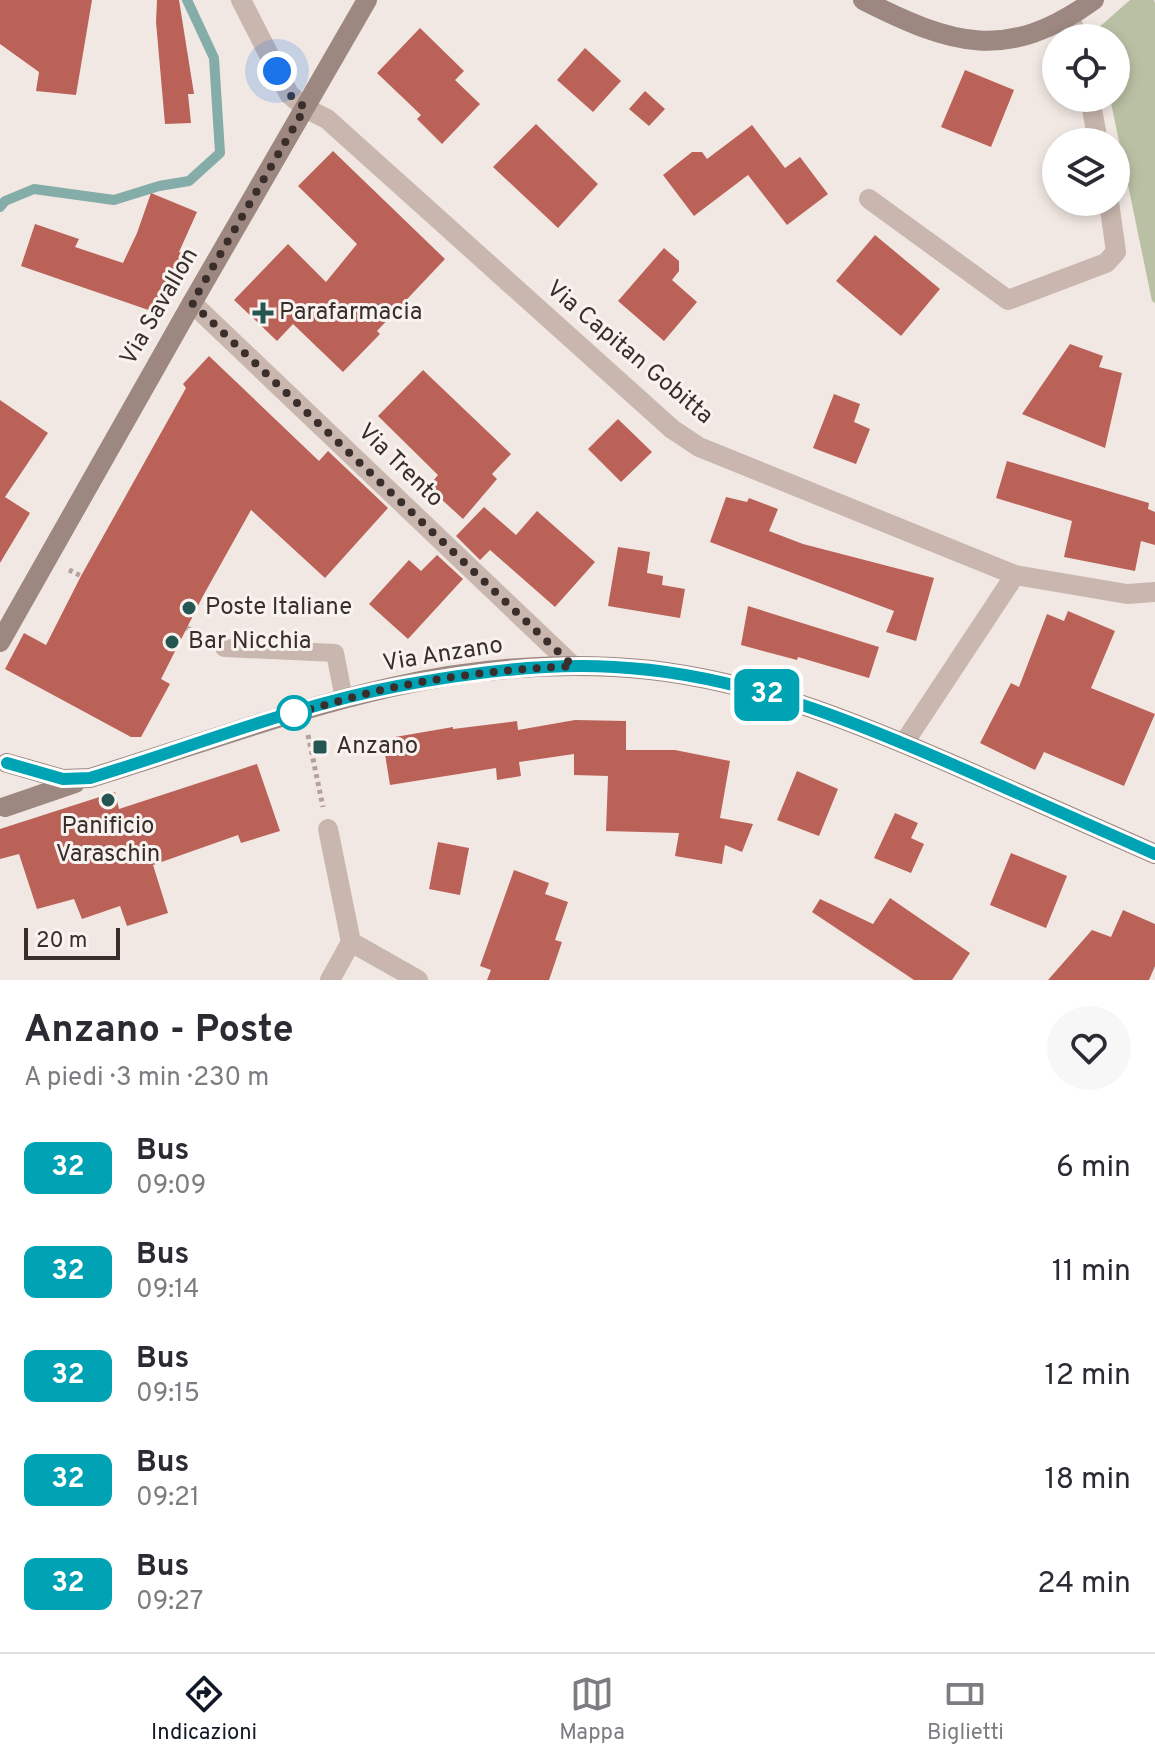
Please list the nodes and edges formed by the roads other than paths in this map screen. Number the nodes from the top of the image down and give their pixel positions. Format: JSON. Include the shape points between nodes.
{"nodes":[{"id":1,"x":241,"y":0,"type":"edge"},
{"id":2,"x":367,"y":0,"type":"edge"},
{"id":3,"x":863,"y":0,"type":"edge"},
{"id":4,"x":1094,"y":0,"type":"edge"},
{"id":5,"x":1069,"y":18,"type":"junction"},
{"id":6,"x":1072,"y":24,"type":"edge"},
{"id":7,"x":305,"y":108,"type":"junction"},
{"id":8,"x":869,"y":199,"type":"dead end"},
{"id":9,"x":1111,"y":216,"type":"edge"},
{"id":10,"x":192,"y":303,"type":"junction"},
{"id":11,"x":1015,"y":575,"type":"junction"},
{"id":12,"x":1155,"y":592,"type":"edge"},
{"id":13,"x":0,"y":642,"type":"edge"},
{"id":14,"x":224,"y":648,"type":"dead end"},
{"id":15,"x":573,"y":666,"type":"junction"},
{"id":16,"x":344,"y":699,"type":"junction"},
{"id":17,"x":904,"y":743,"type":"junction"},
{"id":18,"x":3,"y":759,"type":"edge"},
{"id":19,"x":90,"y":778,"type":"junction"},
{"id":20,"x":2,"y":809,"type":"edge"},
{"id":21,"x":328,"y":829,"type":"road end"},
{"id":22,"x":1155,"y":854,"type":"edge"},
{"id":23,"x":351,"y":942,"type":"junction"},
{"id":24,"x":330,"y":980,"type":"edge"},
{"id":25,"x":418,"y":980,"type":"edge"}],
"edges":[{"from":1,"to":7,"type":"street","name":"Via Capitan Gobitta","via":[[289,94]]},
{"from":2,"to":7,"type":"main road","name":"Via Savallon"},
{"from":3,"to":5,"type":"main road","via":[[913,25],[977,43],[1024,37]]},
{"from":4,"to":5,"type":"main road"},
{"from":5,"to":6,"type":"street"},
{"from":7,"to":10,"type":"main road","name":"Via Savallon"},
{"from":7,"to":11,"type":"street","name":"Via Capitan Gobitta","via":[[327,119],[660,419],[699,447]]},
{"from":8,"to":9,"type":"street","via":[[1008,300],[1106,263],[1116,252]]},
{"from":10,"to":13,"type":"main road","name":"Via Savallon"},
{"from":10,"to":15,"type":"street","name":"Via Trento"},
{"from":11,"to":12,"type":"street","name":"Via Capitan Gobitta","via":[[1127,594]]},
{"from":11,"to":17,"type":"street"},
{"from":14,"to":16,"type":"lane","via":[[335,653]]},
{"from":15,"to":16,"type":"main road","name":"Via Anzano","via":[[442,678]]},
{"from":15,"to":17,"type":"main road","name":"Via Anzano","via":[[661,672],[744,688]]},
{"from":16,"to":19,"type":"main road","name":"Via Anzano"},
{"from":17,"to":22,"type":"main road","name":"Via Anzano"},
{"from":18,"to":19,"type":"main road","name":"Via Anzano","via":[[63,779]]},
{"from":18,"to":20,"type":"main road","name":"Via Anzano","via":[[13,785]]},
{"from":19,"to":20,"type":"main road"},
{"from":21,"to":23,"type":"street"},
{"from":23,"to":24,"type":"street"},
{"from":23,"to":25,"type":"street"}]}
